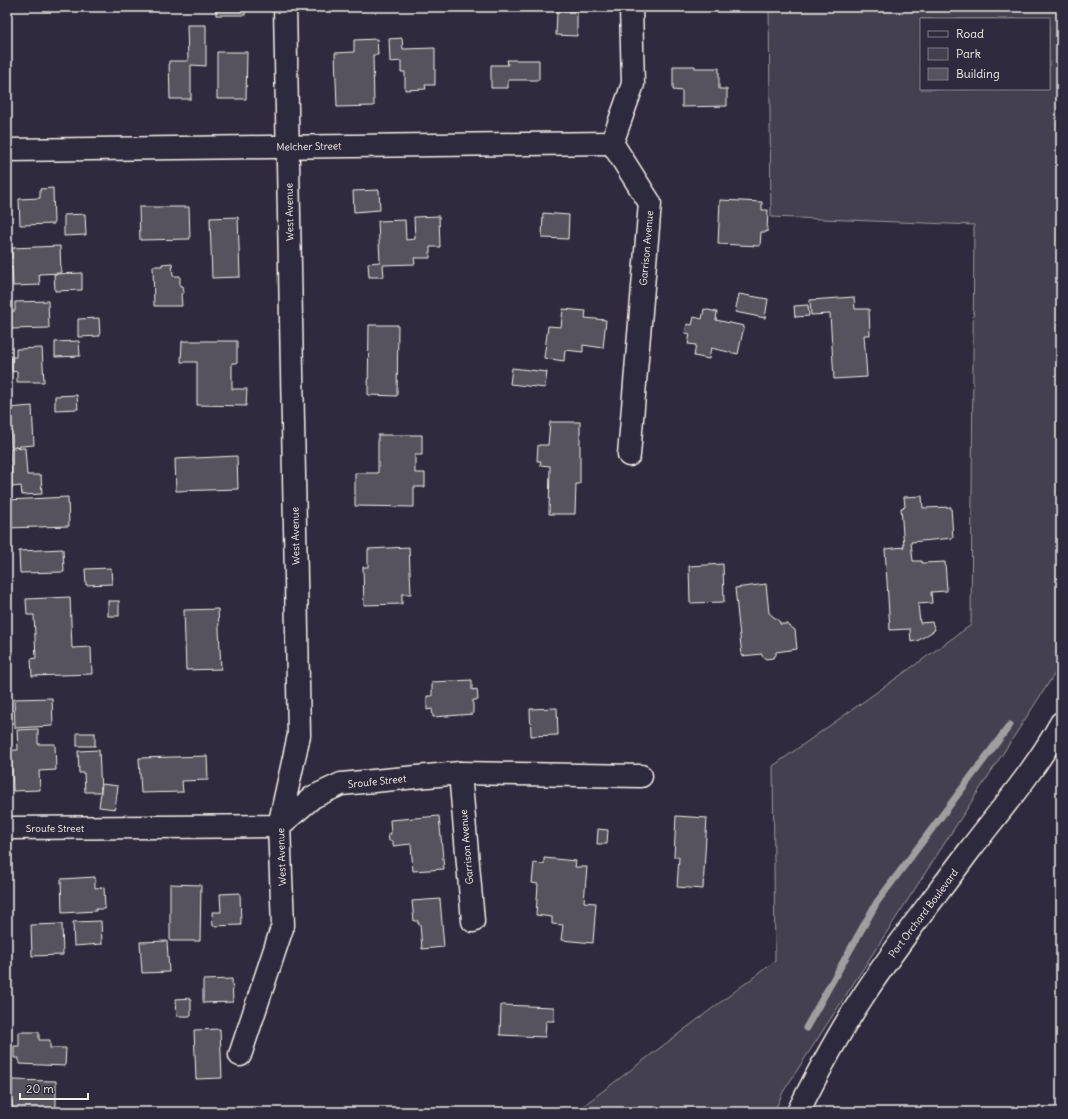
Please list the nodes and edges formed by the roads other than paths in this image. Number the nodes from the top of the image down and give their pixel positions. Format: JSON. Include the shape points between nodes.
{"nodes":[{"id":1,"x":285,"y":7,"type":"edge"},
{"id":2,"x":631,"y":7,"type":"edge"},
{"id":3,"x":612,"y":143,"type":"junction"},
{"id":4,"x":287,"y":146,"type":"junction"},
{"id":5,"x":7,"y":150,"type":"edge"},
{"id":6,"x":629,"y":455,"type":"dead end"},
{"id":7,"x":1061,"y":723,"type":"edge"},
{"id":8,"x":460,"y":773,"type":"junction"},
{"id":9,"x":641,"y":776,"type":"dead end"},
{"id":10,"x":280,"y":826,"type":"junction"},
{"id":11,"x":7,"y":828,"type":"edge"},
{"id":12,"x":473,"y":921,"type":"dead end"},
{"id":13,"x":240,"y":1055,"type":"dead end"},
{"id":14,"x":798,"y":1112,"type":"edge"}],
"edges":[{"from":1,"to":4,"type":"street","name":"West Avenue"},
{"from":2,"to":3,"type":"street","via":[[633,84]]},
{"from":3,"to":4,"type":"street","name":"Melcher Street"},
{"from":3,"to":6,"type":"street","name":"Garrison Avenue","via":[[650,203]]},
{"from":4,"to":5,"type":"street","name":"Melcher Street"},
{"from":4,"to":10,"type":"street","name":"West Avenue","via":[[299,735]]},
{"from":7,"to":14,"type":"street","name":"Port Orchard Boulevard","via":[[1034,768],[880,970],[833,1046]]},
{"from":8,"to":9,"type":"street","name":"Sroufe Street"},
{"from":8,"to":10,"type":"street","name":"Sroufe Street","via":[[341,784],[313,796]]},
{"from":8,"to":12,"type":"street","name":"Garrison Avenue"},
{"from":10,"to":11,"type":"street","name":"Sroufe Street"},
{"from":10,"to":13,"type":"street","name":"West Avenue","via":[[284,925]]}]}
